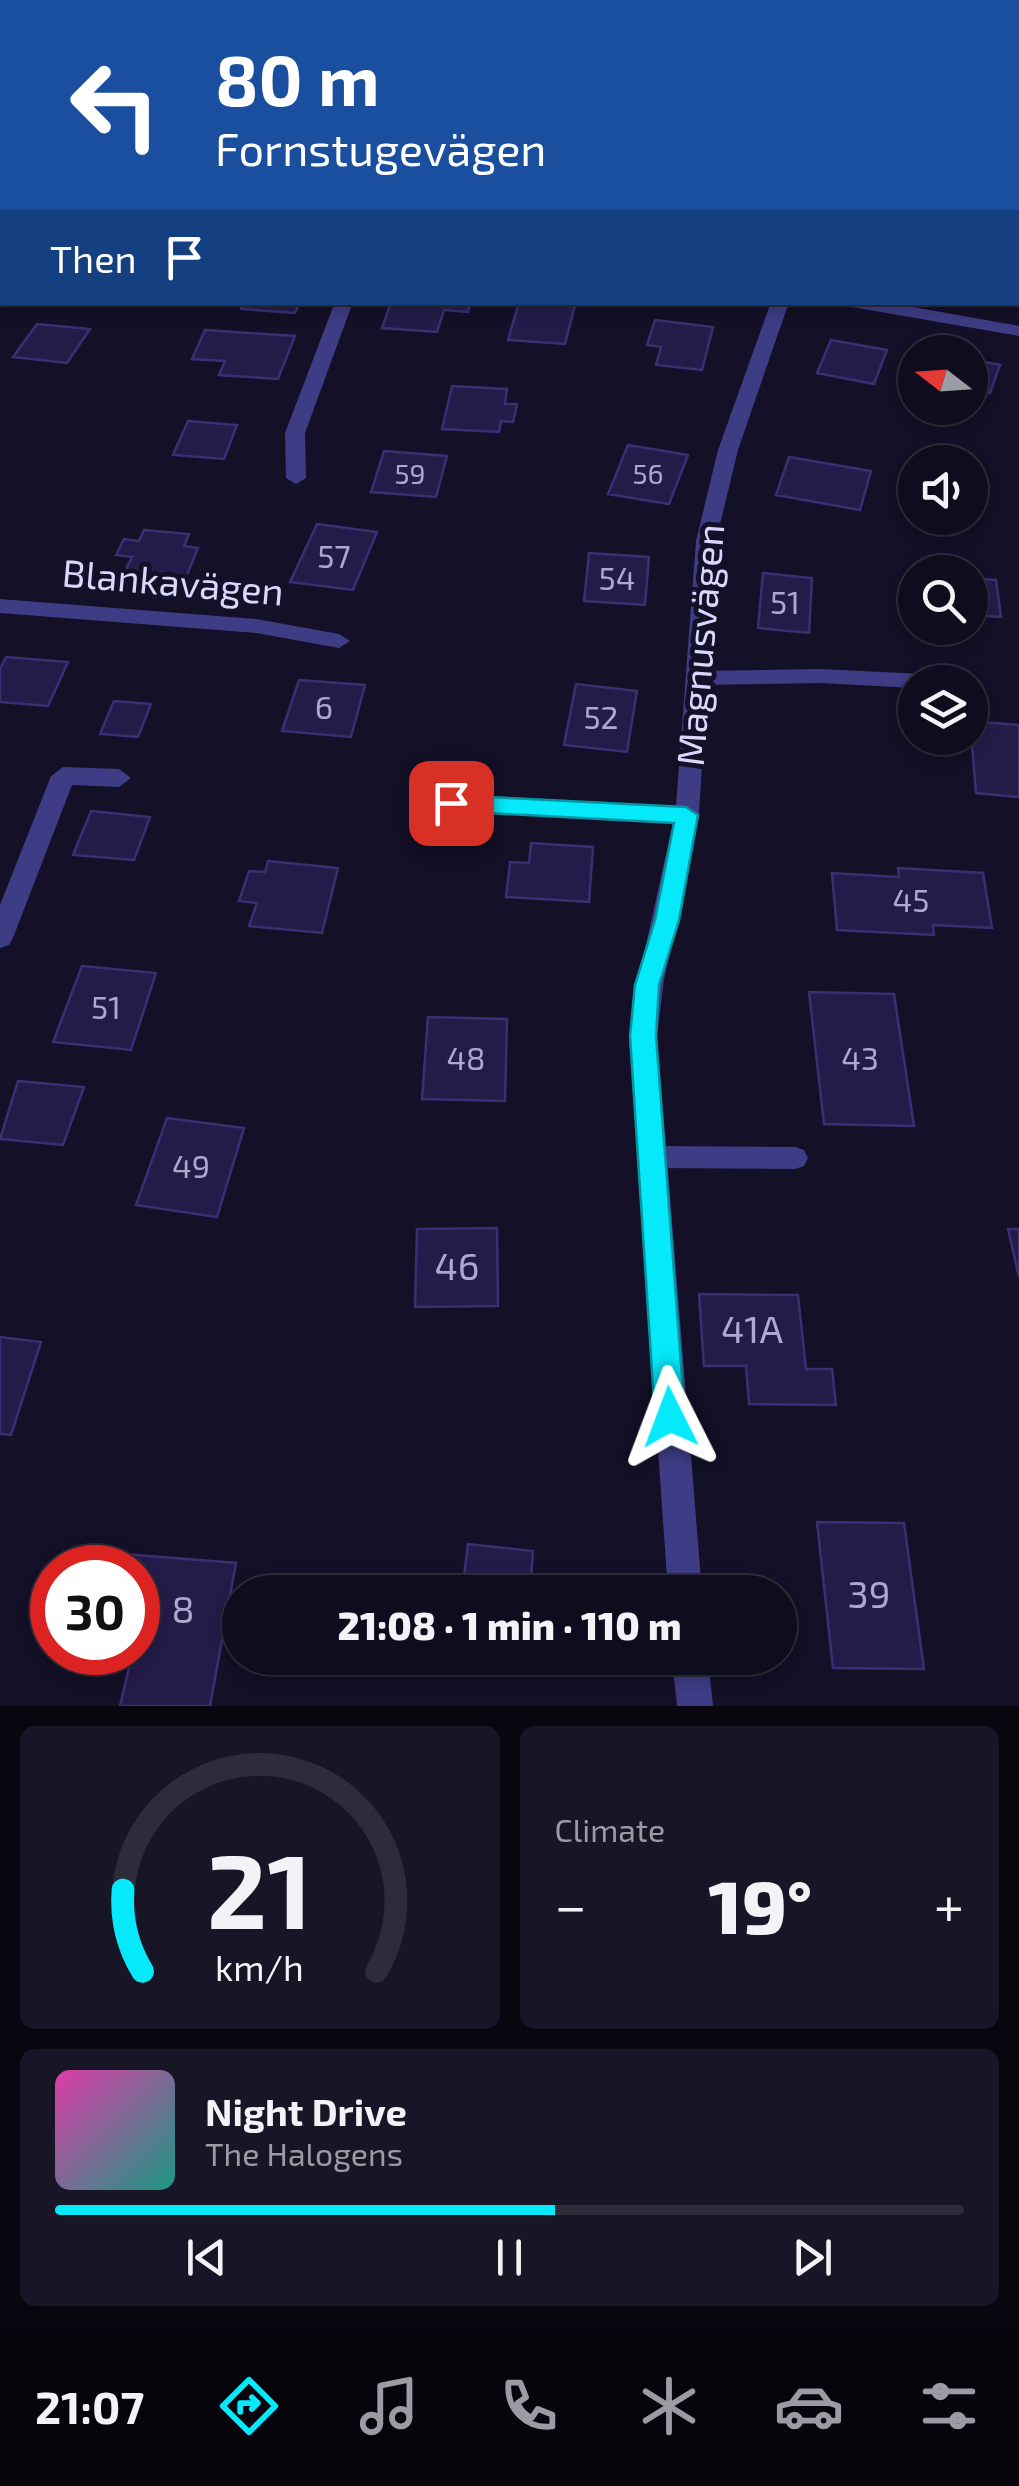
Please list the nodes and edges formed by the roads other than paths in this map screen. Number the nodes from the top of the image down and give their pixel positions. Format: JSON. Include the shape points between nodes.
{"nodes":[{"id":1,"x":343,"y":305,"type":"edge"},
{"id":2,"x":779,"y":305,"type":"edge"},
{"id":3,"x":869,"y":305,"type":"edge"},
{"id":4,"x":1019,"y":331,"type":"edge"},
{"id":5,"x":296,"y":478,"type":"dead end"},
{"id":6,"x":0,"y":606,"type":"edge"},
{"id":7,"x":339,"y":641,"type":"dead end"},
{"id":8,"x":697,"y":678,"type":"junction"},
{"id":9,"x":898,"y":680,"type":"edge"},
{"id":10,"x":119,"y":778,"type":"dead end"},
{"id":11,"x":451,"y":803,"type":"dead end"},
{"id":12,"x":686,"y":815,"type":"junction"},
{"id":13,"x":0,"y":938,"type":"edge"},
{"id":14,"x":654,"y":1157,"type":"junction"},
{"id":15,"x":795,"y":1158,"type":"dead end"},
{"id":16,"x":684,"y":1575,"type":"edge"},
{"id":17,"x":692,"y":1675,"type":"edge"},
{"id":18,"x":695,"y":1706,"type":"edge"}],
"edges":[{"from":1,"to":5,"type":"street","via":[[295,433]]},
{"from":2,"to":8,"type":"street","name":"Magnusvägen","via":[[716,494]]},
{"from":3,"to":4,"type":"street"},
{"from":6,"to":7,"type":"street","name":"Blankavägen","via":[[256,626]]},
{"from":8,"to":9,"type":"lane"},
{"from":8,"to":12,"type":"street","name":"Magnusvägen"},
{"from":10,"to":13,"type":"street","via":[[63,776]]},
{"from":11,"to":12,"type":"street"},
{"from":12,"to":14,"type":"street","name":"Magnusvägen","via":[[647,985],[643,1036]]},
{"from":14,"to":15,"type":"lane"},
{"from":14,"to":16,"type":"street","name":"Magnusvägen"},
{"from":17,"to":18,"type":"street"}]}
